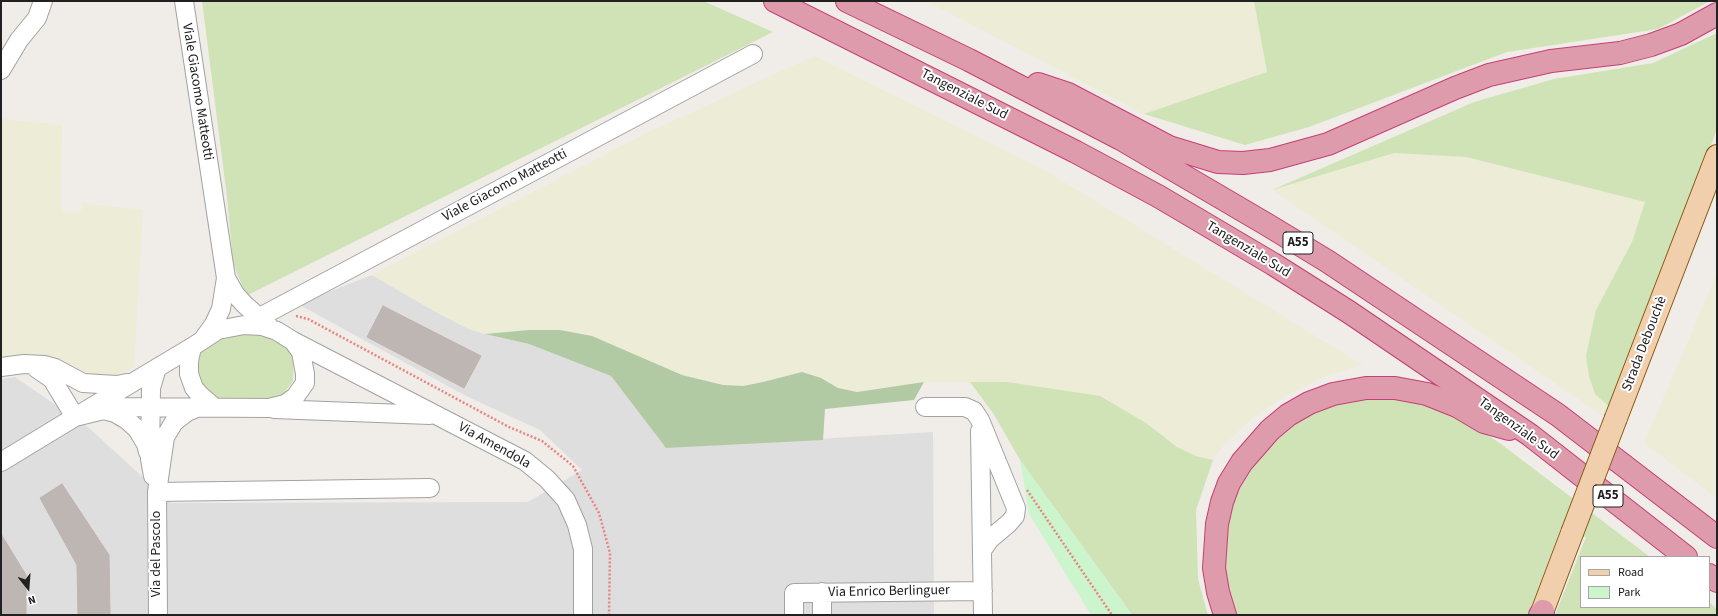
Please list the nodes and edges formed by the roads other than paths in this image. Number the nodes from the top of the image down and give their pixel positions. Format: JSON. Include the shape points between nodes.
{"nodes":[{"id":1,"x":43,"y":1,"type":"edge"},
{"id":2,"x":184,"y":1,"type":"edge"},
{"id":3,"x":775,"y":1,"type":"edge"},
{"id":4,"x":847,"y":1,"type":"edge"},
{"id":5,"x":1717,"y":14,"type":"edge"},
{"id":6,"x":753,"y":54,"type":"dead end"},
{"id":7,"x":969,"y":60,"type":"junction"},
{"id":8,"x":1,"y":70,"type":"edge"},
{"id":9,"x":1717,"y":156,"type":"edge"},
{"id":10,"x":226,"y":278,"type":"junction"},
{"id":11,"x":258,"y":318,"type":"junction"},
{"id":12,"x":277,"y":332,"type":"junction"},
{"id":13,"x":293,"y":341,"type":"junction"},
{"id":14,"x":198,"y":343,"type":"junction"},
{"id":15,"x":32,"y":365,"type":"junction"},
{"id":16,"x":1,"y":367,"type":"edge"},
{"id":17,"x":158,"y":368,"type":"junction"},
{"id":18,"x":132,"y":382,"type":"junction"},
{"id":19,"x":925,"y":407,"type":"dead end"},
{"id":20,"x":151,"y":408,"type":"junction"},
{"id":21,"x":206,"y":408,"type":"junction"},
{"id":22,"x":269,"y":408,"type":"junction"},
{"id":23,"x":103,"y":410,"type":"junction"},
{"id":24,"x":437,"y":415,"type":"junction"},
{"id":25,"x":74,"y":417,"type":"junction"},
{"id":26,"x":980,"y":420,"type":"junction"},
{"id":27,"x":1530,"y":435,"type":"junction"},
{"id":28,"x":150,"y":459,"type":"junction"},
{"id":29,"x":1,"y":462,"type":"edge"},
{"id":30,"x":1005,"y":481,"type":"junction"},
{"id":31,"x":981,"y":484,"type":"junction"},
{"id":32,"x":430,"y":488,"type":"dead end"},
{"id":33,"x":157,"y":492,"type":"junction"},
{"id":34,"x":1717,"y":537,"type":"edge"},
{"id":35,"x":983,"y":549,"type":"junction"},
{"id":36,"x":1685,"y":556,"type":"edge"},
{"id":37,"x":983,"y":591,"type":"junction"},
{"id":38,"x":822,"y":592,"type":"junction"},
{"id":39,"x":1541,"y":614,"type":"edge"},
{"id":40,"x":158,"y":615,"type":"edge"},
{"id":41,"x":583,"y":615,"type":"edge"},
{"id":42,"x":794,"y":615,"type":"edge"},
{"id":43,"x":822,"y":615,"type":"edge"},
{"id":44,"x":984,"y":615,"type":"edge"},
{"id":45,"x":1225,"y":615,"type":"edge"}],
"edges":[{"from":1,"to":8,"type":"street","via":[[37,18],[19,40]]},
{"from":2,"to":10,"type":"street","name":"Viale Giacomo Matteotti"},
{"from":3,"to":27,"type":"highway","name":"Tangenziale Sud","number":"A55","via":[[1076,152],[1158,196],[1349,312]]},
{"from":4,"to":7,"type":"highway","number":"A55"},
{"from":5,"to":7,"type":"highway","via":[[1681,34],[1650,45],[1620,53],[1551,61],[1489,75],[1328,144],[1270,160],[1244,163],[1218,162],[1169,147],[1068,94]]},
{"from":6,"to":11,"type":"street","name":"Viale Giacomo Matteotti"},
{"from":7,"to":34,"type":"highway","number":"A55","via":[[1193,180],[1327,261],[1558,415]]},
{"from":9,"to":39,"type":"main road","name":"Strada Debouchè","bridge":true},
{"from":10,"to":11,"type":"street","name":"Viale Giacomo Matteotti","via":[[235,294]]},
{"from":10,"to":14,"type":"street","name":"Viale Giacomo Matteotti","via":[[221,309],[214,324]]},
{"from":11,"to":12,"type":"street","name":"Viale Giacomo Matteotti"},
{"from":12,"to":13,"type":"street"},
{"from":12,"to":14,"type":"street","via":[[262,326],[244,325],[218,330]]},
{"from":13,"to":22,"type":"street","via":[[301,352],[304,383],[295,397],[285,404]]},
{"from":13,"to":24,"type":"street","name":"Via Amendola"},
{"from":14,"to":17,"type":"street"},
{"from":14,"to":21,"type":"street","via":[[189,361],[189,374]]},
{"from":15,"to":16,"type":"street"},
{"from":15,"to":18,"type":"street","via":[[55,368],[83,383],[117,385]]},
{"from":15,"to":25,"type":"street","via":[[52,378]]},
{"from":17,"to":18,"type":"street"},
{"from":17,"to":20,"type":"street","name":"Via del Pascolo","via":[[151,388]]},
{"from":18,"to":25,"type":"street"},
{"from":19,"to":26,"type":"street","via":[[965,407],[974,411]]},
{"from":20,"to":21,"type":"street"},
{"from":20,"to":23,"type":"street","via":[[116,407]]},
{"from":20,"to":28,"type":"street","name":"Via del Pascolo"},
{"from":21,"to":22,"type":"street"},
{"from":21,"to":33,"type":"street","name":"Via del Pascolo","via":[[187,412],[174,422],[165,437]]},
{"from":22,"to":24,"type":"street","name":"Via Amendola"},
{"from":23,"to":25,"type":"street"},
{"from":23,"to":28,"type":"street","name":"Via del Pascolo","via":[[115,413],[137,429],[146,444]]},
{"from":24,"to":41,"type":"street","name":"Via Amendola","via":[[525,461],[547,479],[566,500],[577,524],[583,549]]},
{"from":25,"to":29,"type":"street"},
{"from":26,"to":30,"type":"street"},
{"from":26,"to":31,"type":"street"},
{"from":27,"to":36,"type":"highway","name":"Tangenziale Sud","number":"A55"},
{"from":27,"to":45,"type":"highway","via":[[1484,422],[1457,406],[1427,394],[1395,388],[1366,388],[1333,394],[1288,415],[1265,435],[1242,462],[1222,502],[1214,547],[1214,568]]},
{"from":28,"to":33,"type":"street","name":"Via del Pascolo"},
{"from":30,"to":31,"type":"street","via":[[991,475]]},
{"from":30,"to":35,"type":"street","via":[[1016,508],[1015,516]]},
{"from":31,"to":35,"type":"street"},
{"from":32,"to":33,"type":"street"},
{"from":33,"to":40,"type":"street","name":"Via del Pascolo"},
{"from":35,"to":37,"type":"street"},
{"from":37,"to":38,"type":"street","name":"Via Enrico Berlinguer"},
{"from":37,"to":44,"type":"street"},
{"from":38,"to":42,"type":"street","name":"Via Enrico Berlinguer","via":[[794,592]]},
{"from":38,"to":43,"type":"street"}]}
